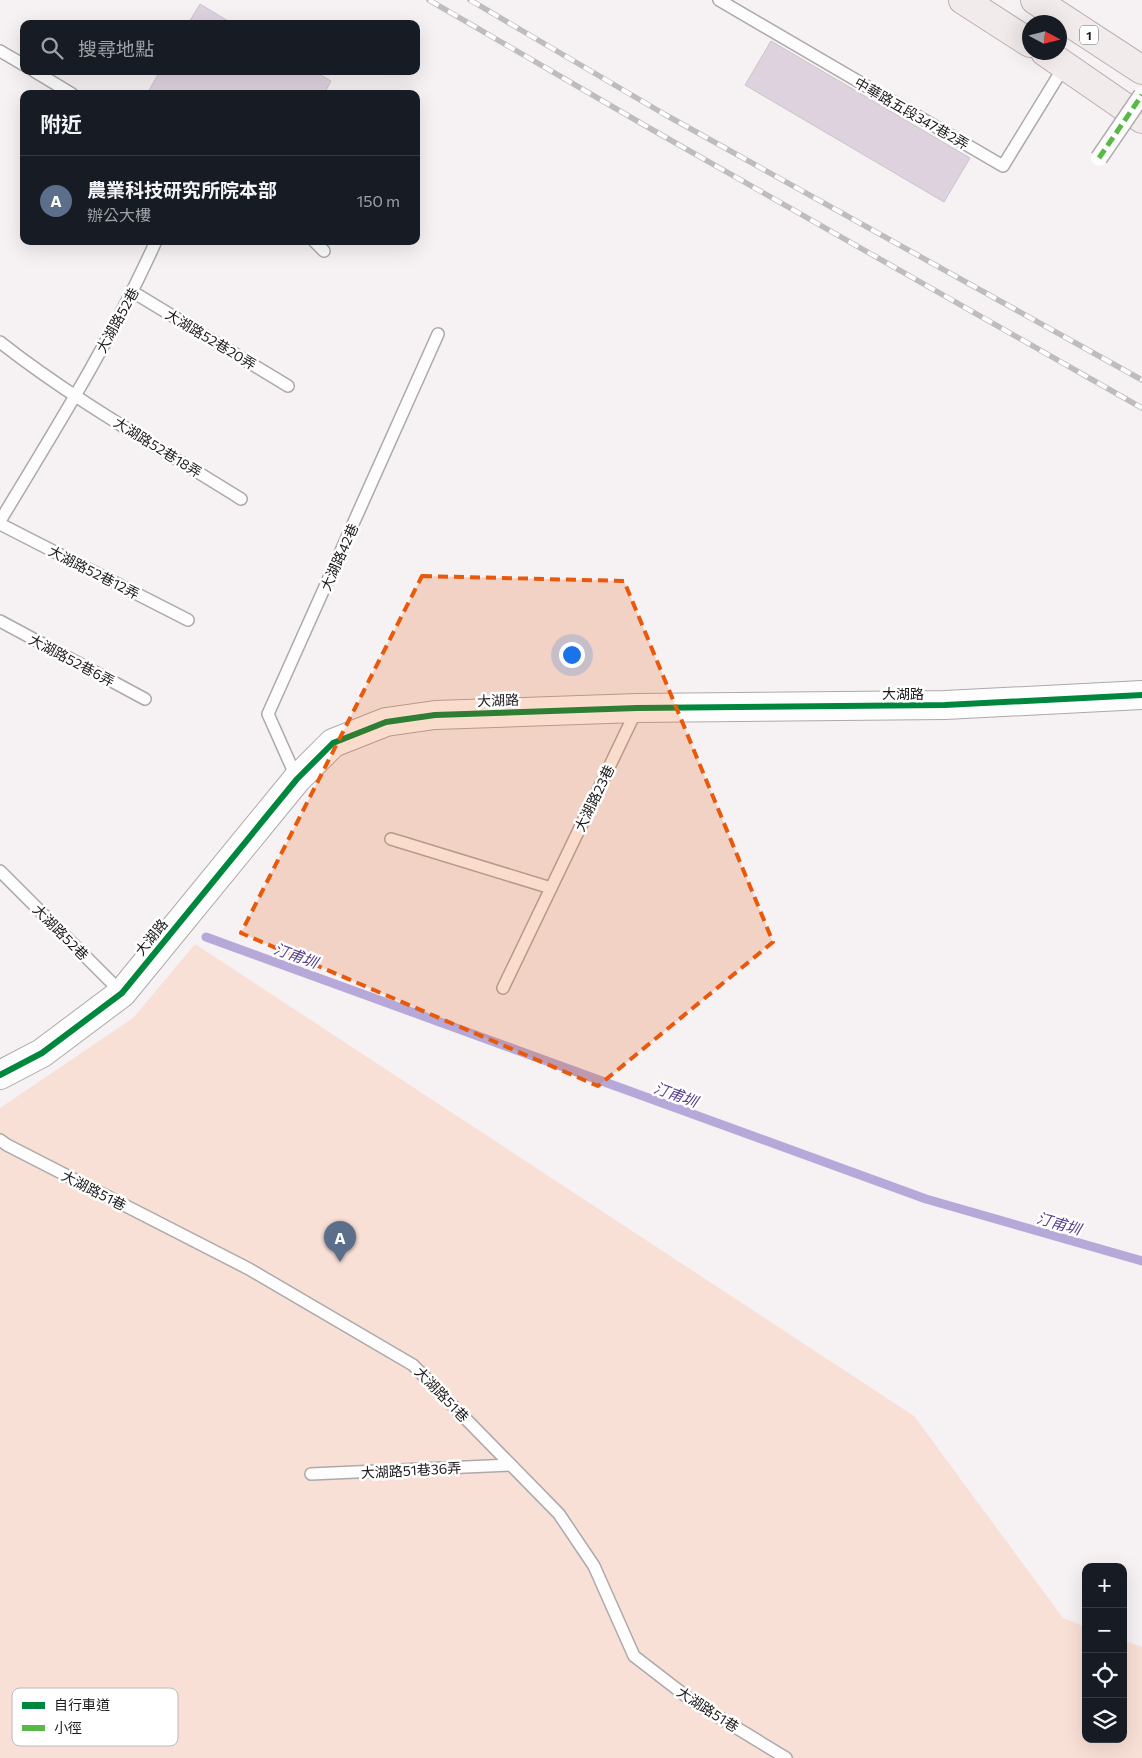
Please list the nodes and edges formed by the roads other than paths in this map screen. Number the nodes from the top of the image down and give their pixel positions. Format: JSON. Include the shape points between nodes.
{"nodes":[{"id":1,"x":719,"y":0,"type":"edge"},
{"id":2,"x":965,"y":0,"type":"edge"},
{"id":3,"x":1035,"y":0,"type":"edge"},
{"id":4,"x":1022,"y":38,"type":"edge"},
{"id":5,"x":0,"y":51,"type":"edge"},
{"id":6,"x":1055,"y":60,"type":"edge"},
{"id":7,"x":1056,"y":60,"type":"edge"},
{"id":8,"x":20,"y":63,"type":"edge"},
{"id":9,"x":1142,"y":70,"type":"edge"},
{"id":10,"x":41,"y":75,"type":"edge"},
{"id":11,"x":65,"y":90,"type":"edge"},
{"id":12,"x":1142,"y":95,"type":"edge"},
{"id":13,"x":1142,"y":119,"type":"edge"},
{"id":14,"x":1099,"y":158,"type":"dead end"},
{"id":15,"x":154,"y":245,"type":"edge"},
{"id":16,"x":318,"y":245,"type":"edge"},
{"id":17,"x":324,"y":251,"type":"dead end"},
{"id":18,"x":133,"y":292,"type":"junction"},
{"id":19,"x":438,"y":334,"type":"dead end"},
{"id":20,"x":0,"y":342,"type":"edge"},
{"id":21,"x":288,"y":386,"type":"dead end"},
{"id":22,"x":75,"y":396,"type":"junction"},
{"id":23,"x":241,"y":499,"type":"dead end"},
{"id":24,"x":0,"y":523,"type":"edge"},
{"id":25,"x":188,"y":620,"type":"dead end"},
{"id":26,"x":0,"y":621,"type":"edge"},
{"id":27,"x":1142,"y":695,"type":"edge"},
{"id":28,"x":145,"y":699,"type":"dead end"},
{"id":29,"x":637,"y":708,"type":"junction"},
{"id":30,"x":296,"y":779,"type":"junction"},
{"id":31,"x":391,"y":839,"type":"dead end"},
{"id":32,"x":0,"y":871,"type":"edge"},
{"id":33,"x":551,"y":888,"type":"junction"},
{"id":34,"x":504,"y":988,"type":"dead end"},
{"id":35,"x":122,"y":993,"type":"junction"},
{"id":36,"x":0,"y":1075,"type":"edge"},
{"id":37,"x":0,"y":1140,"type":"edge"},
{"id":38,"x":511,"y":1465,"type":"junction"},
{"id":39,"x":311,"y":1474,"type":"dead end"},
{"id":40,"x":786,"y":1758,"type":"edge"}],
"edges":[{"from":1,"to":6,"type":"lane","name":"中華路五段347巷2弄","via":[[1003,166]]},
{"from":2,"to":4,"type":"main road"},
{"from":3,"to":9,"type":"main road","number":"1"},
{"from":5,"to":8,"type":"lane"},
{"from":7,"to":13,"type":"main road"},
{"from":10,"to":11,"type":"lane"},
{"from":12,"to":14,"type":"street","bridge":true},
{"from":15,"to":18,"type":"lane","name":"大湖路52巷"},
{"from":16,"to":17,"type":"lane"},
{"from":18,"to":21,"type":"lane","name":"大湖路52巷20弄"},
{"from":18,"to":22,"type":"lane","name":"大湖路52巷"},
{"from":19,"to":30,"type":"lane","name":"大湖路42巷","via":[[268,714]]},
{"from":20,"to":22,"type":"lane"},
{"from":22,"to":23,"type":"lane","name":"大湖路52巷18弄"},
{"from":22,"to":24,"type":"lane","name":"大湖路52巷"},
{"from":24,"to":25,"type":"lane","name":"大湖路52巷12弄"},
{"from":26,"to":28,"type":"lane","name":"大湖路52巷6弄"},
{"from":27,"to":29,"type":"street","name":"大湖路","via":[[945,705]]},
{"from":29,"to":30,"type":"street","name":"大湖路","via":[[435,714],[386,722],[333,743]]},
{"from":29,"to":33,"type":"lane","name":"大湖路23巷"},
{"from":30,"to":35,"type":"street","name":"大湖路"},
{"from":31,"to":33,"type":"lane"},
{"from":32,"to":35,"type":"lane","name":"大湖路52巷"},
{"from":33,"to":34,"type":"lane","name":"大湖路23巷"},
{"from":35,"to":36,"type":"street","name":"大湖路","via":[[42,1053]]},
{"from":37,"to":38,"type":"lane","name":"大湖路51巷","via":[[249,1269],[412,1365]]},
{"from":38,"to":39,"type":"lane","name":"大湖路51巷36弄"},
{"from":38,"to":40,"type":"lane","name":"大湖路51巷","via":[[559,1514],[594,1566],[634,1656],[691,1700]]}]}
